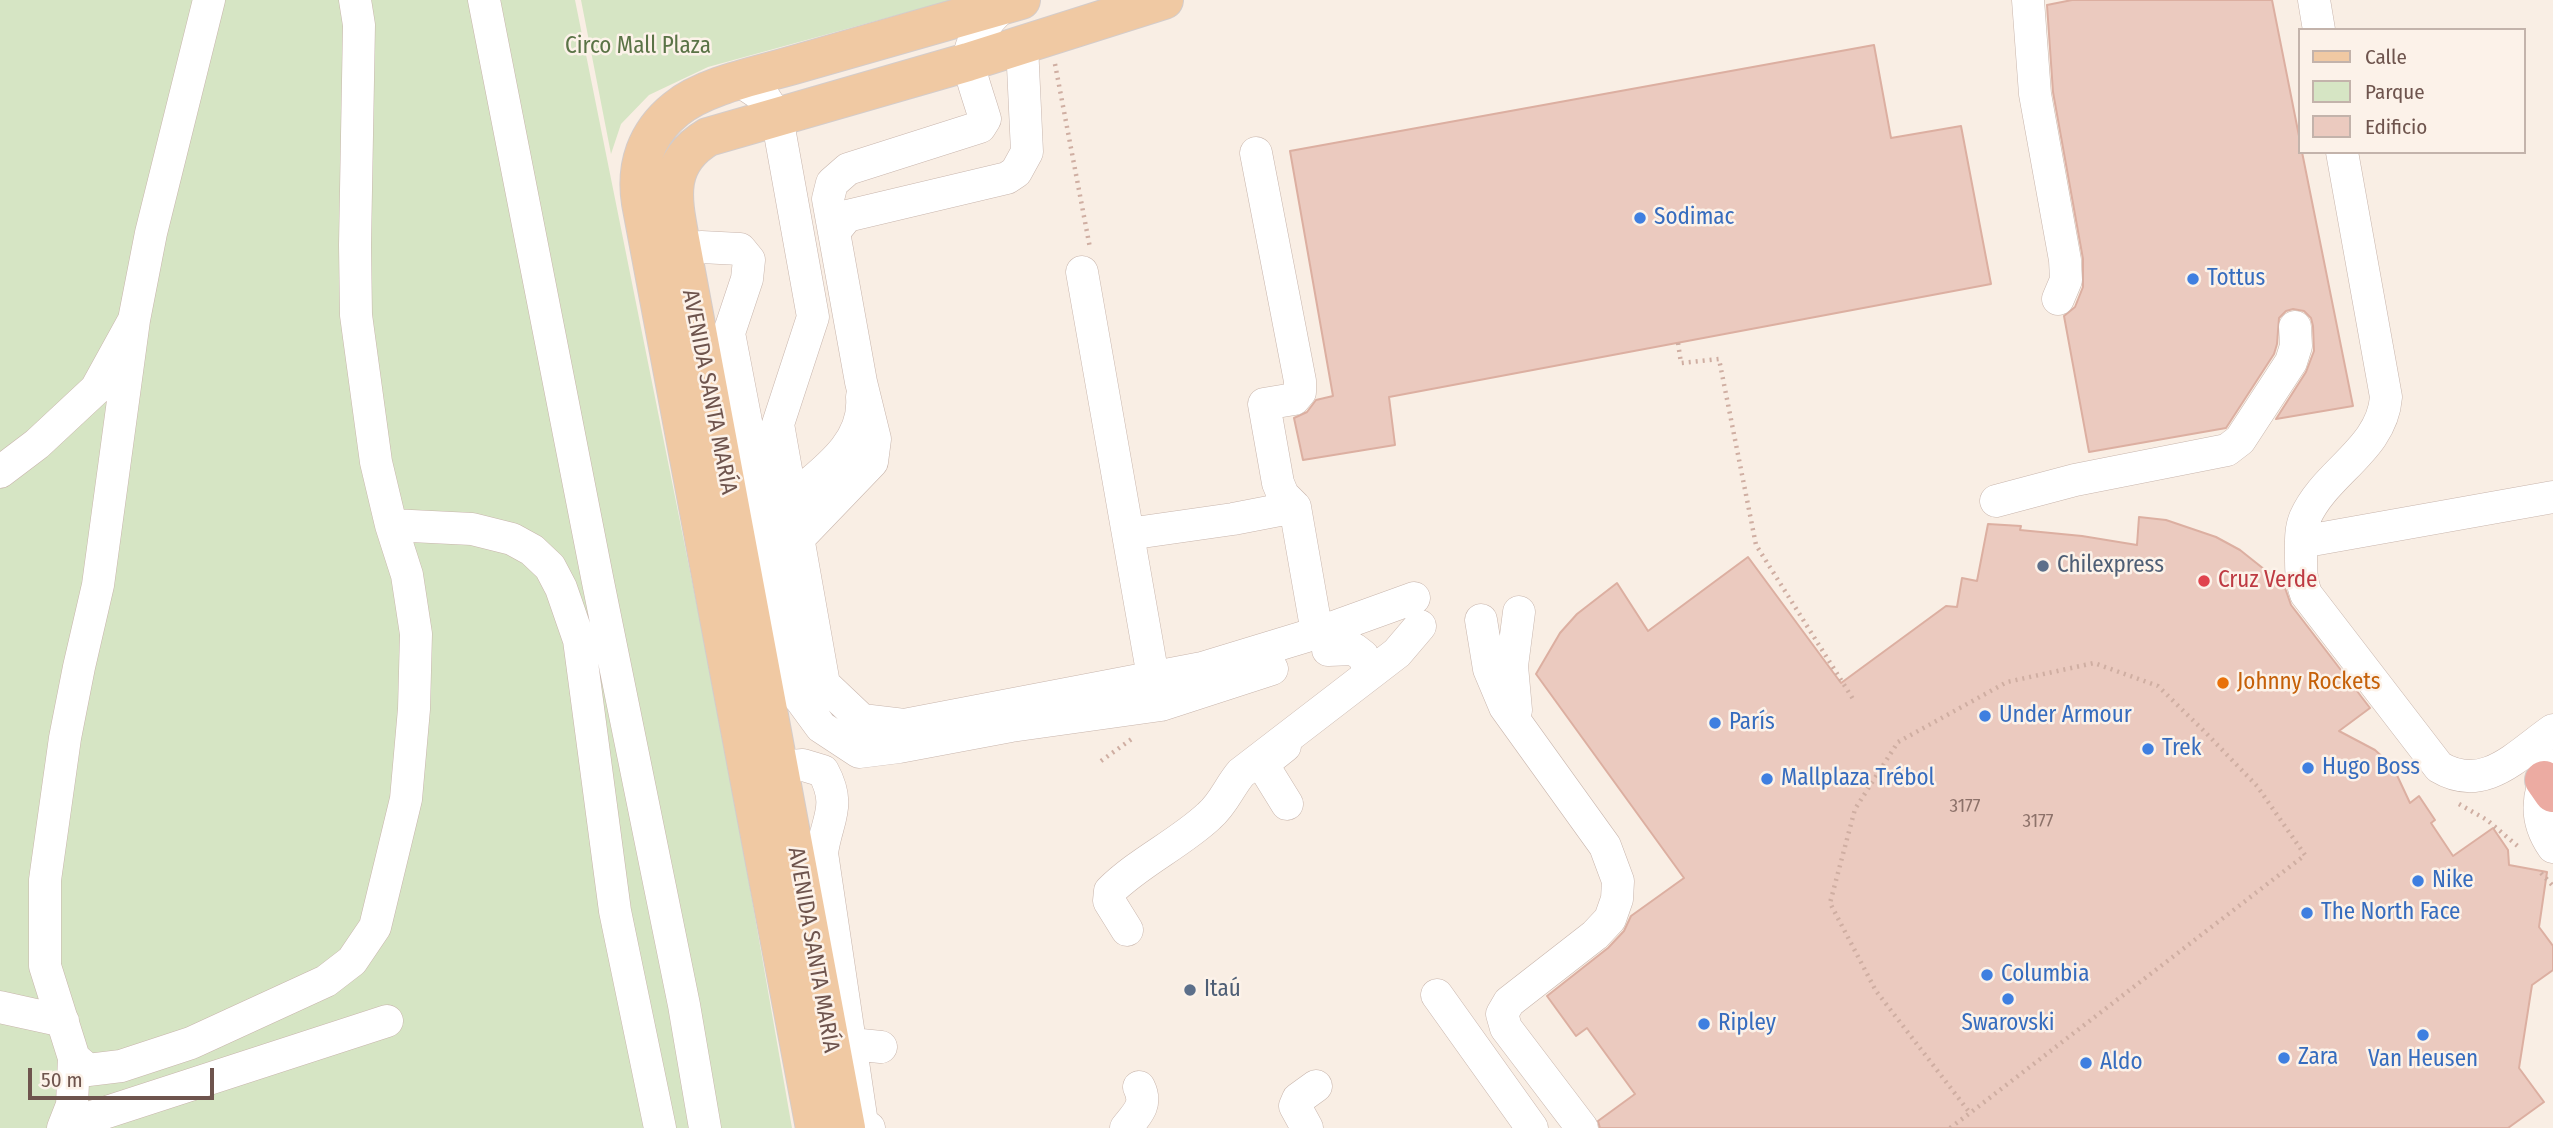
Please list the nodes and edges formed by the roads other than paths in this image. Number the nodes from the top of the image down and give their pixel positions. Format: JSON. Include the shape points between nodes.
{"nodes":[{"id":1,"x":209,"y":0,"type":"edge"},
{"id":2,"x":355,"y":0,"type":"edge"},
{"id":3,"x":484,"y":0,"type":"edge"},
{"id":4,"x":1164,"y":0,"type":"edge"},
{"id":5,"x":2028,"y":0,"type":"edge"},
{"id":6,"x":2314,"y":0,"type":"edge"},
{"id":7,"x":1012,"y":2,"type":"edge"},
{"id":8,"x":2319,"y":28,"type":"edge"},
{"id":9,"x":1022,"y":45,"type":"junction"},
{"id":10,"x":968,"y":62,"type":"junction"},
{"id":11,"x":740,"y":81,"type":"junction"},
{"id":12,"x":776,"y":117,"type":"junction"},
{"id":13,"x":1256,"y":153,"type":"dead end"},
{"id":14,"x":2342,"y":154,"type":"edge"},
{"id":15,"x":834,"y":232,"type":"junction"},
{"id":16,"x":682,"y":250,"type":"junction"},
{"id":17,"x":1082,"y":272,"type":"dead end"},
{"id":18,"x":2058,"y":299,"type":"dead end"},
{"id":19,"x":134,"y":320,"type":"junction"},
{"id":20,"x":2295,"y":327,"type":"dead end"},
{"id":21,"x":861,"y":382,"type":"junction"},
{"id":22,"x":0,"y":472,"type":"edge"},
{"id":23,"x":2553,"y":497,"type":"edge"},
{"id":24,"x":790,"y":499,"type":"junction"},
{"id":25,"x":1996,"y":502,"type":"dead end"},
{"id":26,"x":1294,"y":507,"type":"junction"},
{"id":27,"x":391,"y":525,"type":"junction"},
{"id":28,"x":1128,"y":534,"type":"junction"},
{"id":29,"x":798,"y":539,"type":"junction"},
{"id":30,"x":2301,"y":542,"type":"junction"},
{"id":31,"x":1519,"y":612,"type":"dead end"},
{"id":32,"x":1481,"y":620,"type":"dead end"},
{"id":33,"x":1418,"y":621,"type":"junction"},
{"id":34,"x":1322,"y":641,"type":"junction"},
{"id":35,"x":1371,"y":673,"type":"junction"},
{"id":36,"x":1153,"y":677,"type":"junction"},
{"id":37,"x":2553,"y":730,"type":"edge"},
{"id":38,"x":1524,"y":735,"type":"junction"},
{"id":39,"x":779,"y":767,"type":"junction"},
{"id":40,"x":2550,"y":779,"type":"edge"},
{"id":41,"x":1287,"y":804,"type":"dead end"},
{"id":42,"x":2538,"y":856,"type":"edge"},
{"id":43,"x":1128,"y":930,"type":"dead end"},
{"id":44,"x":1437,"y":995,"type":"dead end"},
{"id":45,"x":0,"y":1007,"type":"edge"},
{"id":46,"x":63,"y":1021,"type":"junction"},
{"id":47,"x":387,"y":1021,"type":"dead end"},
{"id":48,"x":74,"y":1058,"type":"junction"},
{"id":49,"x":1316,"y":1086,"type":"dead end"},
{"id":50,"x":1139,"y":1087,"type":"dead end"},
{"id":51,"x":64,"y":1127,"type":"edge"},
{"id":52,"x":660,"y":1128,"type":"edge"},
{"id":53,"x":705,"y":1128,"type":"edge"},
{"id":54,"x":815,"y":1128,"type":"edge"},
{"id":55,"x":846,"y":1128,"type":"edge"},
{"id":56,"x":869,"y":1128,"type":"edge"},
{"id":57,"x":1126,"y":1128,"type":"edge"},
{"id":58,"x":1307,"y":1128,"type":"edge"},
{"id":59,"x":1532,"y":1128,"type":"edge"},
{"id":60,"x":1582,"y":1128,"type":"edge"}],
"edges":[{"from":1,"to":19,"type":"lane"},
{"from":2,"to":27,"type":"lane","via":[[359,25],[356,315],[376,462]]},
{"from":3,"to":53,"type":"lane"},
{"from":4,"to":9,"type":"main road","name":"AVENIDA SANTA MARÍA"},
{"from":5,"to":18,"type":"lane","via":[[2035,94],[2065,260],[2066,280]]},
{"from":6,"to":8,"type":"lane"},
{"from":7,"to":10,"type":"lane","via":[[976,36]]},
{"from":7,"to":11,"type":"main road","name":"AVENIDA SANTA MARÍA"},
{"from":9,"to":10,"type":"main road","name":"AVENIDA SANTA MARÍA"},
{"from":9,"to":15,"type":"lane","via":[[1027,152],[1016,172],[1007,178],[847,216]]},
{"from":10,"to":12,"type":"main road","name":"AVENIDA SANTA MARÍA"},
{"from":10,"to":15,"type":"lane","via":[[985,119],[980,127],[848,169],[832,183],[828,199]]},
{"from":11,"to":12,"type":"lane","via":[[764,97]]},
{"from":11,"to":54,"type":"main road","name":"AVENIDA SANTA MARÍA","via":[[693,97],[664,120],[644,153],[639,189]]},
{"from":12,"to":16,"type":"main road","name":"AVENIDA SANTA MARÍA","via":[[708,137],[689,151],[674,186]]},
{"from":12,"to":24,"type":"lane","via":[[813,317],[778,424]]},
{"from":13,"to":26,"type":"lane","via":[[1300,381],[1294,399],[1264,404],[1278,483]]},
{"from":14,"to":30,"type":"lane","via":[[2385,385],[2385,409],[2374,435],[2311,507]]},
{"from":15,"to":21,"type":"lane"},
{"from":16,"to":34,"type":"lane","via":[[740,249],[749,260],[729,333],[799,697],[821,727],[859,752],[1161,705]]},
{"from":16,"to":39,"type":"main road","name":"AVENIDA SANTA MARÍA"},
{"from":17,"to":28,"type":"lane"},
{"from":19,"to":22,"type":"lane","via":[[96,389]]},
{"from":19,"to":46,"type":"lane","via":[[98,586],[65,738],[45,880],[45,966]]},
{"from":20,"to":25,"type":"lane","via":[[2291,362],[2240,440],[2227,450],[2075,480]]},
{"from":21,"to":24,"type":"lane","via":[[858,430],[841,454]]},
{"from":21,"to":29,"type":"lane","via":[[875,439],[873,462]]},
{"from":23,"to":30,"type":"lane"},
{"from":24,"to":29,"type":"lane"},
{"from":26,"to":28,"type":"lane"},
{"from":26,"to":34,"type":"lane"},
{"from":27,"to":48,"type":"lane","via":[[407,575],[416,634],[414,709],[406,799],[375,927],[352,961],[326,981],[191,1043],[121,1066],[88,1070]]},
{"from":27,"to":52,"type":"lane","via":[[472,529],[512,539],[533,550],[561,588],[579,640],[615,911]]},
{"from":28,"to":36,"type":"lane"},
{"from":29,"to":36,"type":"lane","via":[[824,684],[862,720],[904,725]]},
{"from":30,"to":37,"type":"lane","via":[[2301,574],[2311,603],[2439,767],[2462,777],[2492,773]]},
{"from":31,"to":38,"type":"lane","via":[[1512,666],[1516,710]]},
{"from":32,"to":38,"type":"lane","via":[[1489,669],[1505,707]]},
{"from":33,"to":34,"type":"lane"},
{"from":33,"to":35,"type":"lane","via":[[1397,653]]},
{"from":33,"to":41,"type":"lane","via":[[1416,648],[1270,758],[1266,769]]},
{"from":34,"to":35,"type":"lane","via":[[1354,649]]},
{"from":34,"to":36,"type":"lane"},
{"from":35,"to":43,"type":"lane","via":[[1241,773],[1210,816],[1110,891],[1109,901]]},
{"from":38,"to":60,"type":"lane","via":[[1605,846],[1618,881],[1610,919],[1509,1002],[1502,1014],[1506,1028]]},
{"from":39,"to":55,"type":"main road","name":"AVENIDA SANTA MARÍA"},
{"from":39,"to":56,"type":"lane","via":[[803,765],[823,771],[832,787],[834,810],[822,853],[866,1045],[862,1123]]},
{"from":40,"to":42,"type":"lane","via":[[2539,802]]},
{"from":44,"to":59,"type":"lane"},
{"from":45,"to":46,"type":"lane"},
{"from":46,"to":48,"type":"lane"},
{"from":47,"to":51,"type":"lane"},
{"from":48,"to":51,"type":"lane","via":[[72,1105]]},
{"from":49,"to":58,"type":"lane","via":[[1295,1106]]},
{"from":50,"to":57,"type":"lane","via":[[1144,1096],[1142,1108]]}]}
